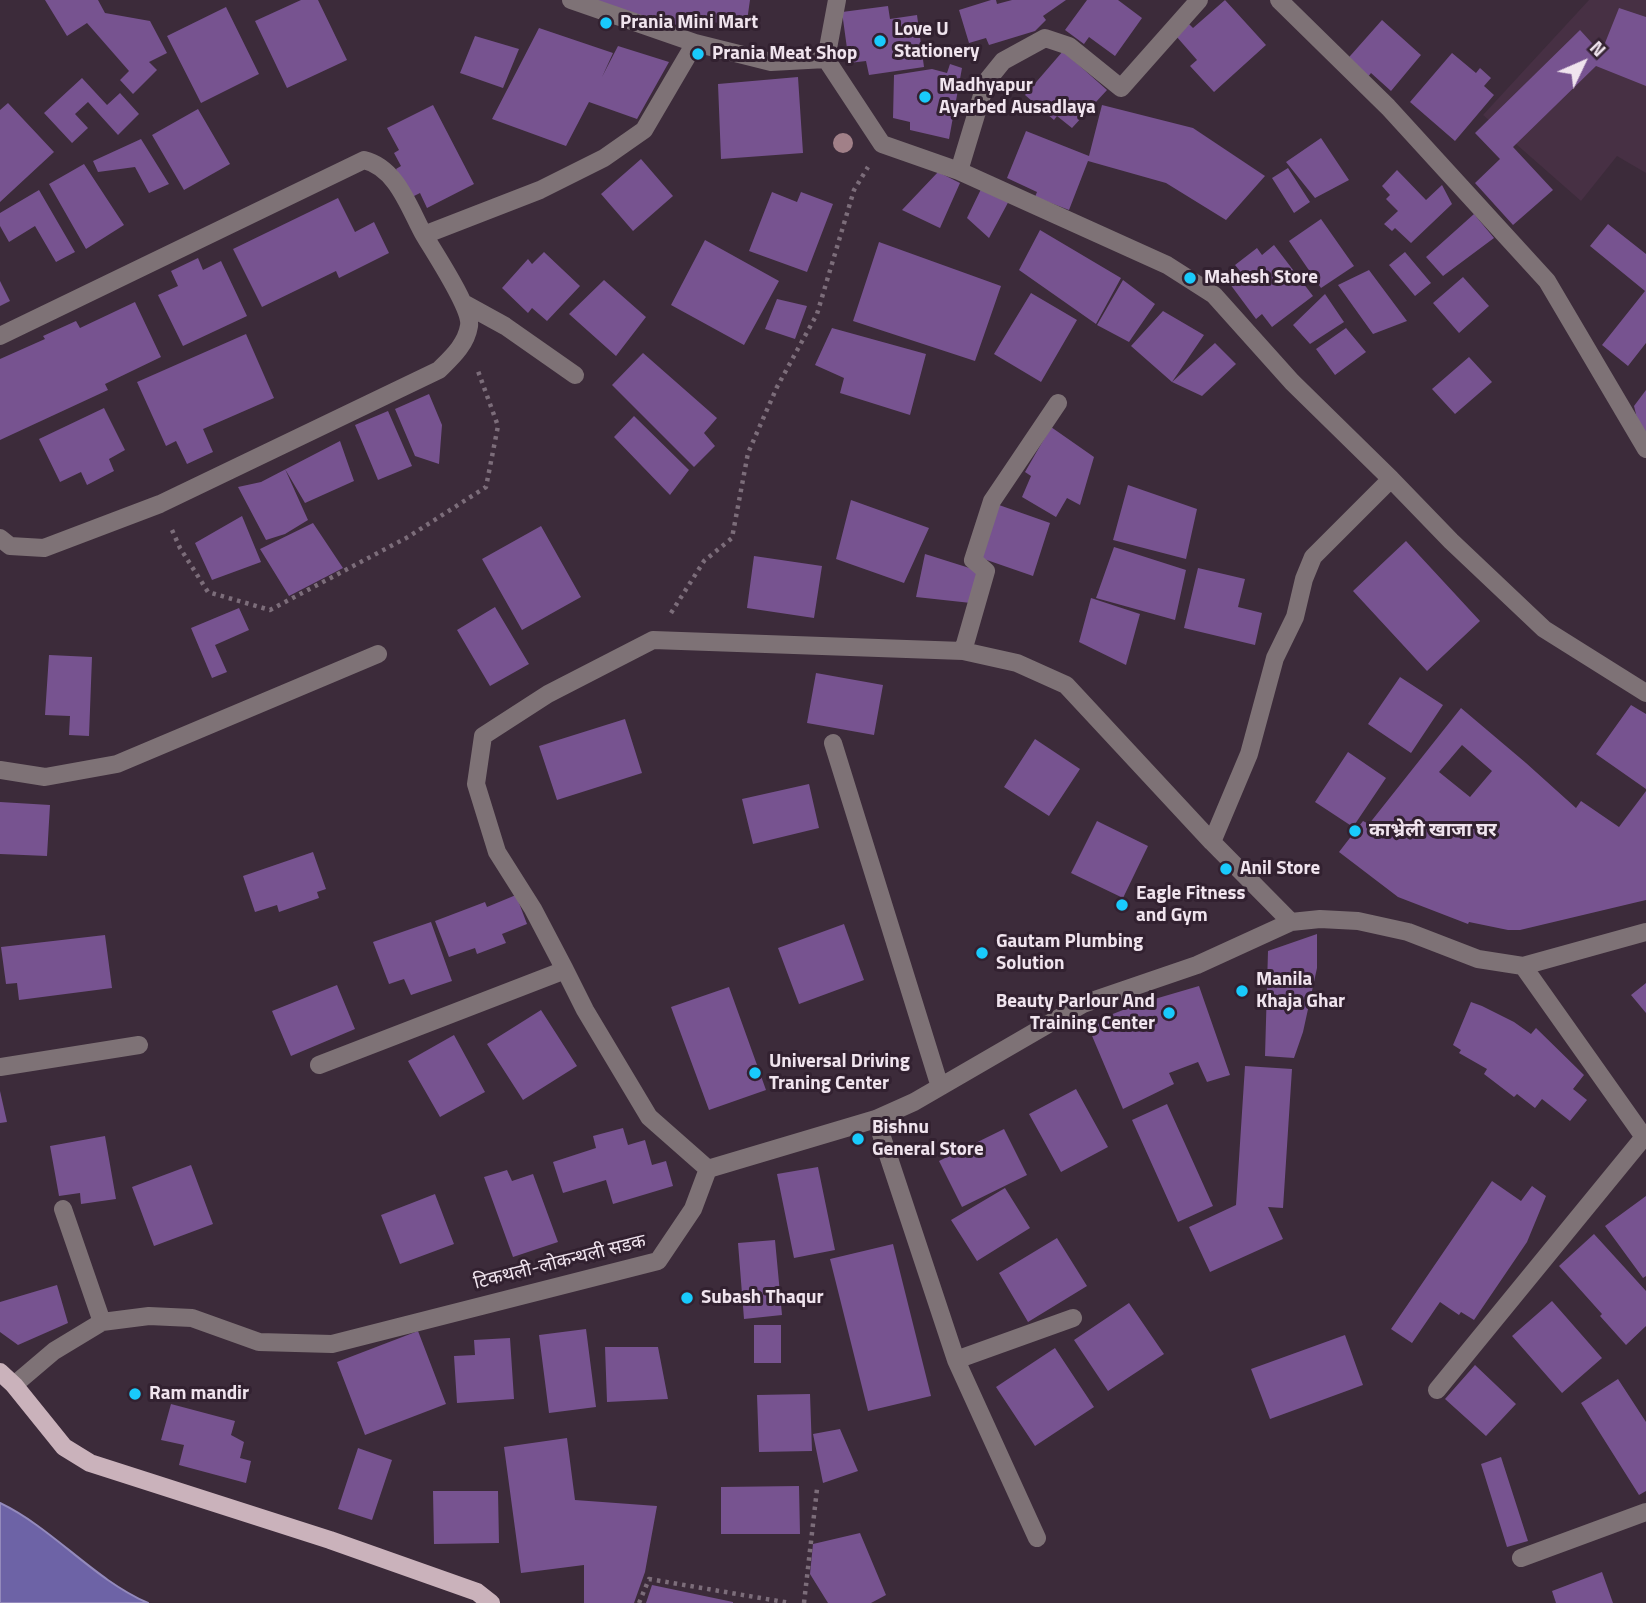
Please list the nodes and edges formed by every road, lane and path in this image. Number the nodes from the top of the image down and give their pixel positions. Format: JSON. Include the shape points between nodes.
{"nodes":[{"id":1,"x":571,"y":0,"type":"edge"},
{"id":2,"x":837,"y":0,"type":"edge"},
{"id":3,"x":1199,"y":0,"type":"edge"},
{"id":4,"x":1279,"y":0,"type":"edge"},
{"id":5,"x":695,"y":43,"type":"junction"},
{"id":6,"x":826,"y":59,"type":"junction"},
{"id":7,"x":882,"y":144,"type":"junction"},
{"id":8,"x":959,"y":171,"type":"junction"},
{"id":9,"x":424,"y":235,"type":"junction"},
{"id":10,"x":464,"y":304,"type":"junction"},
{"id":11,"x":470,"y":325,"type":"junction"},
{"id":12,"x":0,"y":336,"type":"edge"},
{"id":13,"x":575,"y":375,"type":"dead end"},
{"id":14,"x":1058,"y":403,"type":"dead end"},
{"id":15,"x":1646,"y":449,"type":"edge"},
{"id":16,"x":1391,"y":479,"type":"junction"},
{"id":17,"x":160,"y":504,"type":"junction"},
{"id":18,"x":0,"y":538,"type":"edge"},
{"id":19,"x":653,"y":640,"type":"junction"},
{"id":20,"x":963,"y":652,"type":"junction"},
{"id":21,"x":378,"y":654,"type":"dead end"},
{"id":22,"x":1646,"y":693,"type":"edge"},
{"id":23,"x":833,"y":743,"type":"dead end"},
{"id":24,"x":0,"y":771,"type":"edge"},
{"id":25,"x":1212,"y":842,"type":"junction"},
{"id":26,"x":1291,"y":922,"type":"junction"},
{"id":27,"x":1646,"y":932,"type":"edge"},
{"id":28,"x":1523,"y":965,"type":"junction"},
{"id":29,"x":565,"y":970,"type":"junction"},
{"id":30,"x":139,"y":1045,"type":"dead end"},
{"id":31,"x":319,"y":1065,"type":"dead end"},
{"id":32,"x":0,"y":1067,"type":"edge"},
{"id":33,"x":940,"y":1087,"type":"junction"},
{"id":34,"x":876,"y":1119,"type":"junction"},
{"id":35,"x":1645,"y":1138,"type":"edge"},
{"id":36,"x":708,"y":1169,"type":"junction"},
{"id":37,"x":63,"y":1209,"type":"dead end"},
{"id":38,"x":1073,"y":1318,"type":"dead end"},
{"id":39,"x":102,"y":1322,"type":"junction"},
{"id":40,"x":956,"y":1360,"type":"junction"},
{"id":41,"x":0,"y":1371,"type":"edge"},
{"id":42,"x":14,"y":1385,"type":"junction"},
{"id":43,"x":1437,"y":1390,"type":"dead end"},
{"id":44,"x":817,"y":1489,"type":"dead end"},
{"id":45,"x":1646,"y":1512,"type":"edge"},
{"id":46,"x":1037,"y":1538,"type":"dead end"},
{"id":47,"x":1521,"y":1558,"type":"dead end"},
{"id":48,"x":491,"y":1603,"type":"edge"},
{"id":49,"x":639,"y":1603,"type":"edge"},
{"id":50,"x":790,"y":1603,"type":"edge"},
{"id":51,"x":804,"y":1603,"type":"edge"}],
"edges":[{"from":1,"to":5,"type":"street"},
{"from":2,"to":6,"type":"street"},
{"from":3,"to":8,"type":"street","via":[[1121,88],[1069,46],[1045,38],[1003,61],[986,82]]},
{"from":4,"to":15,"type":"street","via":[[1388,107],[1547,281]]},
{"from":5,"to":6,"type":"street","via":[[771,62]]},
{"from":5,"to":9,"type":"street","via":[[644,130],[604,158],[540,190]]},
{"from":6,"to":7,"type":"street"},
{"from":7,"to":8,"type":"street"},
{"from":7,"to":19,"type":"path","via":[[855,190],[817,314],[748,453],[732,538],[704,561]]},
{"from":8,"to":16,"type":"street","via":[[1167,265],[1214,295],[1292,382]]},
{"from":9,"to":10,"type":"street"},
{"from":9,"to":12,"type":"street","via":[[390,174],[364,160]]},
{"from":10,"to":11,"type":"street"},
{"from":10,"to":13,"type":"street","via":[[505,326]]},
{"from":11,"to":17,"type":"street","via":[[457,352],[439,370]]},
{"from":11,"to":17,"type":"path","via":[[478,371],[498,425],[486,487],[408,537],[271,610],[208,592],[180,548]]},
{"from":14,"to":20,"type":"street","via":[[992,501],[973,560],[985,570]]},
{"from":16,"to":22,"type":"street","via":[[1544,629]]},
{"from":16,"to":25,"type":"street","via":[[1313,557],[1295,617],[1275,658],[1249,754]]},
{"from":17,"to":18,"type":"street","via":[[44,548],[10,546]]},
{"from":19,"to":20,"type":"street"},
{"from":19,"to":29,"type":"street","via":[[548,694],[483,736],[476,784],[498,852]]},
{"from":20,"to":25,"type":"street","via":[[1017,663],[1066,685]]},
{"from":21,"to":24,"type":"street","via":[[117,764],[45,777]]},
{"from":23,"to":33,"type":"street"},
{"from":25,"to":26,"type":"street"},
{"from":26,"to":28,"type":"street","via":[[1358,921],[1408,932],[1478,959]]},
{"from":26,"to":33,"type":"street","via":[[1196,965],[1083,1004]]},
{"from":27,"to":28,"type":"street"},
{"from":28,"to":35,"type":"street"},
{"from":29,"to":31,"type":"street"},
{"from":29,"to":36,"type":"street","via":[[649,1117]]},
{"from":30,"to":32,"type":"street"},
{"from":33,"to":34,"type":"street"},
{"from":34,"to":36,"type":"street"},
{"from":34,"to":40,"type":"street"},
{"from":35,"to":43,"type":"street"},
{"from":36,"to":39,"type":"street","name":"टिकथली-लोकन्थली सडक","via":[[693,1209],[658,1261],[646,1265],[332,1344],[258,1342],[192,1318],[149,1316]]},
{"from":37,"to":39,"type":"street"},
{"from":38,"to":40,"type":"street"},
{"from":39,"to":42,"type":"street","name":"टिकथली-लोकन्थली सडक","via":[[54,1351]]},
{"from":40,"to":46,"type":"street"},
{"from":41,"to":42,"type":"main road"},
{"from":42,"to":48,"type":"main road","via":[[64,1447],[90,1463],[343,1545],[477,1592]]},
{"from":44,"to":51,"type":"path"},
{"from":45,"to":47,"type":"street"},
{"from":49,"to":50,"type":"path","via":[[649,1579]]}]}
